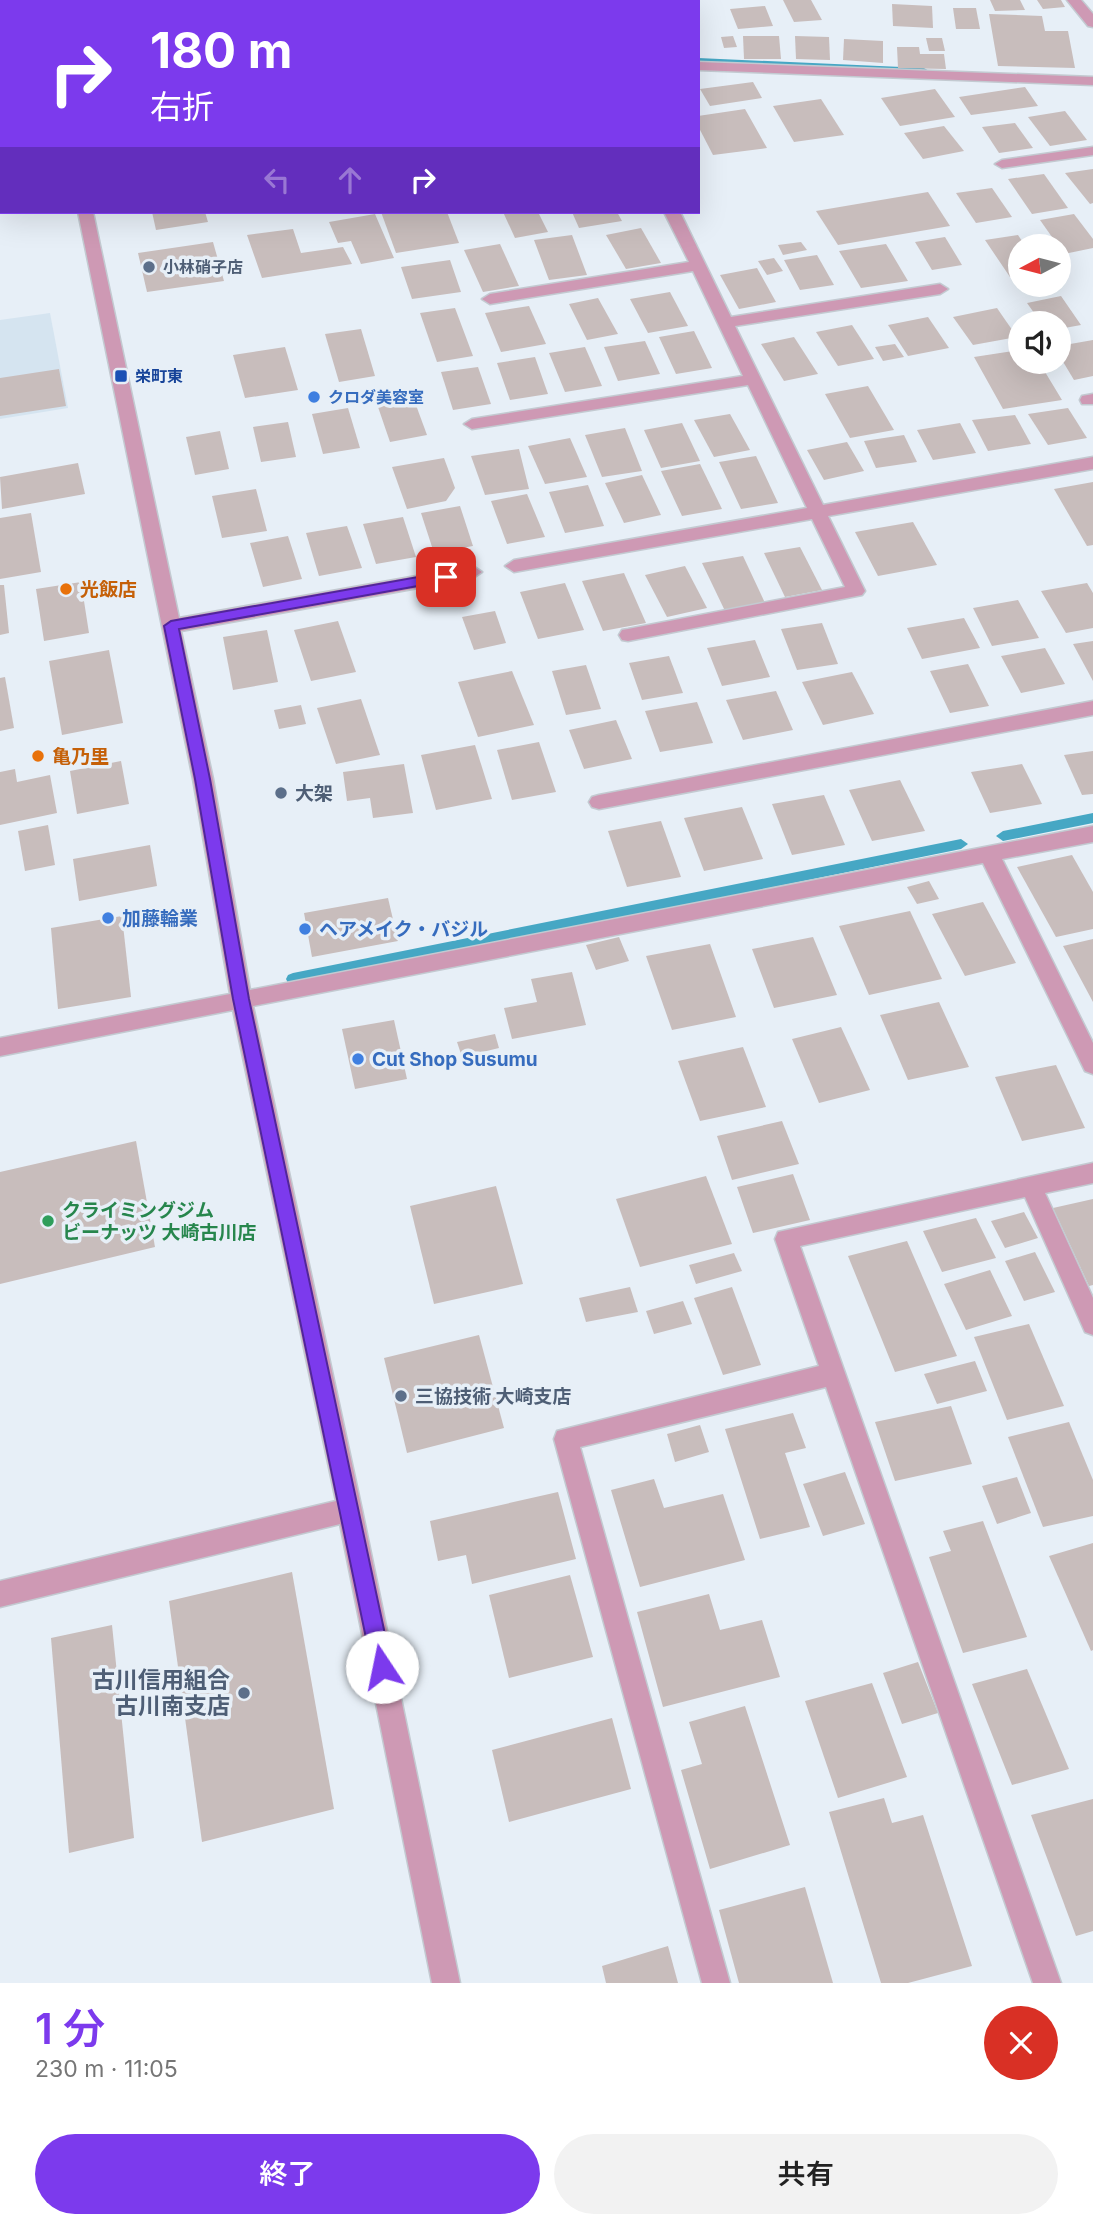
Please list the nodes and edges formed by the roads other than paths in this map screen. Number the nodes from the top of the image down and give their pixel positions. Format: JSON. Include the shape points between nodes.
{"nodes":[{"id":1,"x":1082,"y":4,"type":"edge"},
{"id":2,"x":1093,"y":23,"type":"edge"},
{"id":3,"x":700,"y":66,"type":"edge"},
{"id":4,"x":1093,"y":81,"type":"edge"},
{"id":5,"x":1093,"y":151,"type":"edge"},
{"id":6,"x":1002,"y":164,"type":"dead end"},
{"id":7,"x":85,"y":214,"type":"edge"},
{"id":8,"x":673,"y":214,"type":"edge"},
{"id":9,"x":698,"y":265,"type":"junction"},
{"id":10,"x":940,"y":289,"type":"dead end"},
{"id":11,"x":490,"y":299,"type":"dead end"},
{"id":12,"x":726,"y":323,"type":"junction"},
{"id":13,"x":754,"y":379,"type":"junction"},
{"id":14,"x":472,"y":424,"type":"dead end"},
{"id":15,"x":1093,"y":463,"type":"edge"},
{"id":16,"x":819,"y":512,"type":"junction"},
{"id":17,"x":514,"y":566,"type":"dead end"},
{"id":18,"x":473,"y":572,"type":"dead end"},
{"id":19,"x":171,"y":626,"type":"junction"},
{"id":20,"x":628,"y":635,"type":"dead end"},
{"id":21,"x":1093,"y":708,"type":"edge"},
{"id":22,"x":599,"y":802,"type":"dead end"},
{"id":23,"x":1093,"y":835,"type":"edge"},
{"id":24,"x":989,"y":856,"type":"junction"},
{"id":25,"x":241,"y":999,"type":"junction"},
{"id":26,"x":1087,"y":1040,"type":"edge"},
{"id":27,"x":0,"y":1047,"type":"edge"},
{"id":28,"x":1093,"y":1065,"type":"edge"},
{"id":29,"x":1093,"y":1173,"type":"edge"},
{"id":30,"x":1031,"y":1186,"type":"junction"},
{"id":31,"x":1093,"y":1324,"type":"edge"},
{"id":32,"x":834,"y":1374,"type":"junction"},
{"id":33,"x":350,"y":1510,"type":"junction"},
{"id":34,"x":0,"y":1594,"type":"edge"},
{"id":35,"x":446,"y":1983,"type":"edge"},
{"id":36,"x":716,"y":1983,"type":"edge"},
{"id":37,"x":1047,"y":1983,"type":"edge"}],
"edges":[{"from":1,"to":2,"type":"street"},
{"from":3,"to":4,"type":"street"},
{"from":5,"to":6,"type":"street"},
{"from":7,"to":19,"type":"street"},
{"from":8,"to":9,"type":"street"},
{"from":9,"to":11,"type":"street"},
{"from":9,"to":12,"type":"street"},
{"from":10,"to":12,"type":"street"},
{"from":12,"to":13,"type":"street"},
{"from":13,"to":14,"type":"street"},
{"from":13,"to":16,"type":"street"},
{"from":15,"to":16,"type":"street"},
{"from":16,"to":17,"type":"street"},
{"from":16,"to":20,"type":"street","via":[[856,591]]},
{"from":18,"to":19,"type":"street"},
{"from":19,"to":25,"type":"street"},
{"from":21,"to":22,"type":"street"},
{"from":23,"to":24,"type":"street"},
{"from":24,"to":25,"type":"street"},
{"from":24,"to":26,"type":"street"},
{"from":25,"to":27,"type":"street"},
{"from":25,"to":33,"type":"street"},
{"from":26,"to":28,"type":"street"},
{"from":29,"to":30,"type":"street"},
{"from":30,"to":31,"type":"street"},
{"from":30,"to":32,"type":"street","via":[[786,1239]]},
{"from":32,"to":36,"type":"street","via":[[566,1439]]},
{"from":32,"to":37,"type":"street"},
{"from":33,"to":34,"type":"street"},
{"from":33,"to":35,"type":"street"}]}
